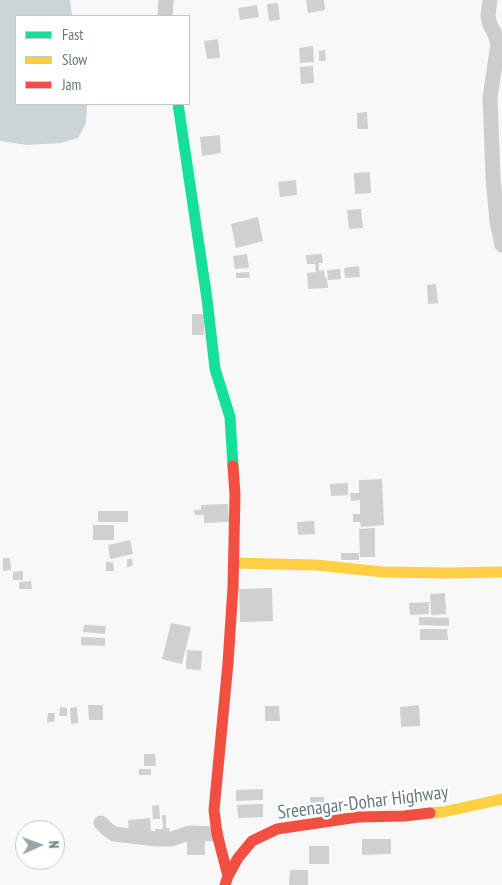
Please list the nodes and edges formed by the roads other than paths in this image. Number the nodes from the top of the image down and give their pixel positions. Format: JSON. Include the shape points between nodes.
{"nodes":[{"id":1,"x":166,"y":0,"type":"edge"},
{"id":2,"x":490,"y":0,"type":"edge"},
{"id":3,"x":165,"y":15,"type":"edge"},
{"id":4,"x":178,"y":105,"type":"edge"},
{"id":5,"x":502,"y":245,"type":"edge"},
{"id":6,"x":234,"y":563,"type":"junction"},
{"id":7,"x":502,"y":572,"type":"edge"},
{"id":8,"x":502,"y":799,"type":"edge"},
{"id":9,"x":101,"y":823,"type":"dead end"},
{"id":10,"x":217,"y":834,"type":"junction"},
{"id":11,"x":226,"y":881,"type":"edge"}],
"edges":[{"from":1,"to":3,"type":"street"},
{"from":2,"to":5,"type":"street","via":[[488,16],[498,44],[490,97],[493,177]]},
{"from":4,"to":6,"type":"street","via":[[215,369],[230,417],[236,494]]},
{"from":6,"to":7,"type":"street","via":[[446,574]]},
{"from":6,"to":10,"type":"street","via":[[214,810]]},
{"from":8,"to":11,"type":"street","name":"Sreenagar-Dohar Highway","via":[[444,812],[358,817],[277,829],[252,841]]},
{"from":9,"to":10,"type":"street","via":[[114,834],[157,839]]},
{"from":10,"to":11,"type":"street"}]}
